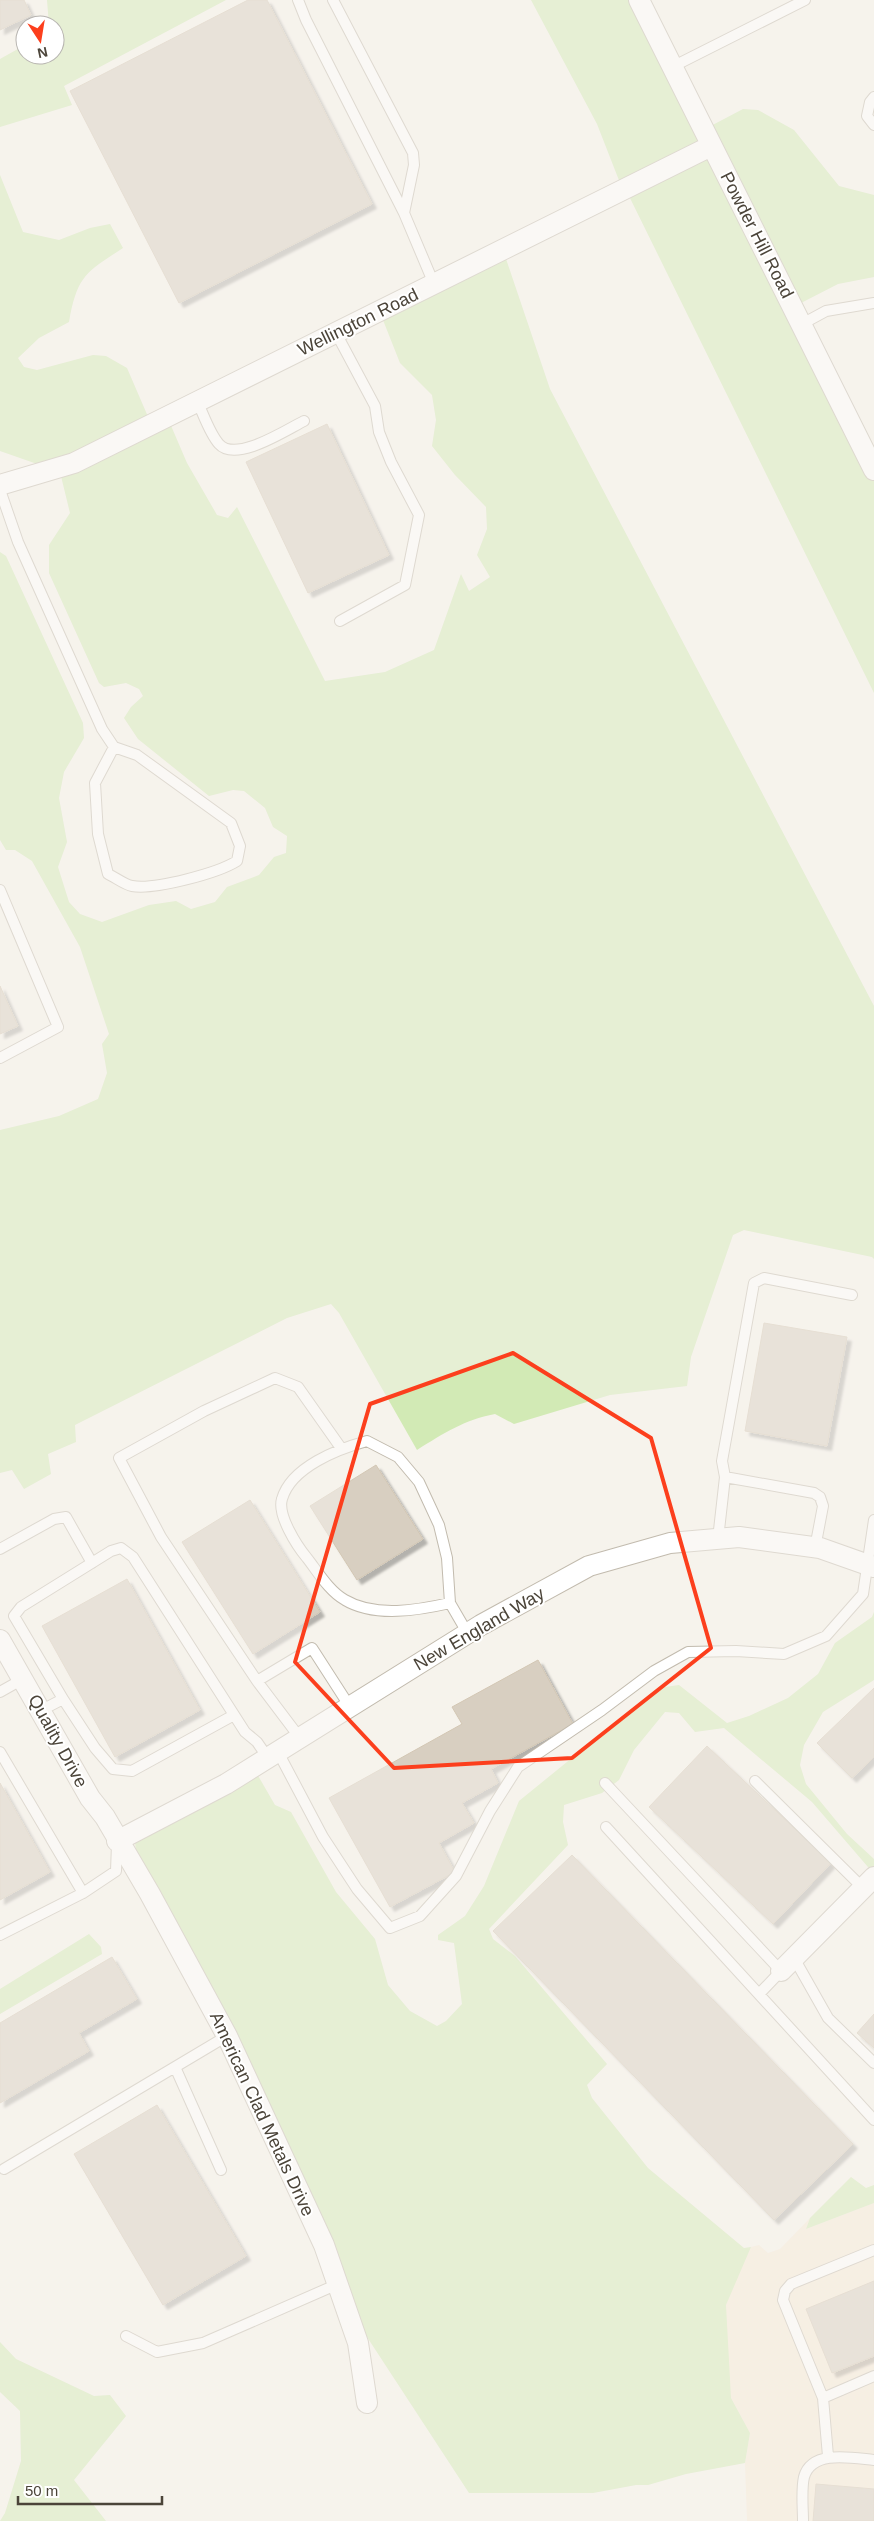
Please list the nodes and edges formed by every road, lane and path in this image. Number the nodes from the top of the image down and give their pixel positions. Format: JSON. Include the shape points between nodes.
{"nodes":[{"id":1,"x":298,"y":0,"type":"edge"},
{"id":2,"x":334,"y":0,"type":"edge"},
{"id":3,"x":639,"y":0,"type":"edge"},
{"id":4,"x":805,"y":0,"type":"edge"},
{"id":5,"x":672,"y":68,"type":"junction"},
{"id":6,"x":874,"y":97,"type":"edge"},
{"id":7,"x":874,"y":125,"type":"edge"},
{"id":8,"x":711,"y":146,"type":"junction"},
{"id":9,"x":404,"y":213,"type":"junction"},
{"id":10,"x":434,"y":284,"type":"junction"},
{"id":11,"x":874,"y":303,"type":"edge"},
{"id":12,"x":802,"y":324,"type":"junction"},
{"id":13,"x":336,"y":333,"type":"junction"},
{"id":14,"x":198,"y":403,"type":"junction"},
{"id":15,"x":304,"y":421,"type":"dead end"},
{"id":16,"x":874,"y":470,"type":"edge"},
{"id":17,"x":0,"y":485,"type":"edge"},
{"id":18,"x":0,"y":490,"type":"edge"},
{"id":19,"x":340,"y":620,"type":"dead end"},
{"id":20,"x":114,"y":747,"type":"junction"},
{"id":21,"x":0,"y":890,"type":"edge"},
{"id":22,"x":0,"y":1058,"type":"edge"},
{"id":23,"x":852,"y":1295,"type":"dead end"},
{"id":24,"x":341,"y":1448,"type":"junction"},
{"id":25,"x":725,"y":1477,"type":"junction"},
{"id":26,"x":874,"y":1520,"type":"edge"},
{"id":27,"x":718,"y":1539,"type":"junction"},
{"id":28,"x":816,"y":1548,"type":"junction"},
{"id":29,"x":0,"y":1549,"type":"edge"},
{"id":30,"x":92,"y":1563,"type":"junction"},
{"id":31,"x":871,"y":1565,"type":"edge"},
{"id":32,"x":450,"y":1603,"type":"junction"},
{"id":33,"x":468,"y":1634,"type":"junction"},
{"id":34,"x":0,"y":1640,"type":"edge"},
{"id":35,"x":23,"y":1679,"type":"junction"},
{"id":36,"x":258,"y":1681,"type":"junction"},
{"id":37,"x":0,"y":1692,"type":"edge"},
{"id":38,"x":63,"y":1699,"type":"junction"},
{"id":39,"x":350,"y":1707,"type":"junction"},
{"id":40,"x":40,"y":1711,"type":"junction"},
{"id":41,"x":234,"y":1715,"type":"junction"},
{"id":42,"x":300,"y":1738,"type":"junction"},
{"id":43,"x":0,"y":1752,"type":"edge"},
{"id":44,"x":273,"y":1755,"type":"junction"},
{"id":45,"x":755,"y":1781,"type":"dead end"},
{"id":46,"x":605,"y":1783,"type":"dead end"},
{"id":47,"x":606,"y":1827,"type":"dead end"},
{"id":48,"x":117,"y":1841,"type":"junction"},
{"id":49,"x":868,"y":1882,"type":"edge"},
{"id":50,"x":83,"y":1894,"type":"junction"},
{"id":51,"x":0,"y":1934,"type":"edge"},
{"id":52,"x":787,"y":1965,"type":"junction"},
{"id":53,"x":760,"y":1994,"type":"junction"},
{"id":54,"x":227,"y":2036,"type":"junction"},
{"id":55,"x":874,"y":2062,"type":"edge"},
{"id":56,"x":174,"y":2067,"type":"junction"},
{"id":57,"x":874,"y":2120,"type":"edge"},
{"id":58,"x":4,"y":2169,"type":"dead end"},
{"id":59,"x":221,"y":2170,"type":"dead end"},
{"id":60,"x":874,"y":2250,"type":"edge"},
{"id":61,"x":338,"y":2284,"type":"junction"},
{"id":62,"x":126,"y":2336,"type":"dead end"},
{"id":63,"x":874,"y":2376,"type":"edge"},
{"id":64,"x":822,"y":2398,"type":"junction"},
{"id":65,"x":367,"y":2403,"type":"dead end"},
{"id":66,"x":828,"y":2456,"type":"junction"},
{"id":67,"x":874,"y":2460,"type":"edge"},
{"id":68,"x":802,"y":2521,"type":"edge"}],
"edges":[{"from":1,"to":9,"type":"lane"},
{"from":2,"to":9,"type":"lane","via":[[413,153],[414,165]]},
{"from":3,"to":5,"type":"street","name":"Powder Hill Road"},
{"from":4,"to":5,"type":"lane"},
{"from":5,"to":8,"type":"street","name":"Powder Hill Road"},
{"from":6,"to":7,"type":"lane","via":[[867,116]]},
{"from":8,"to":10,"type":"street","name":"Wellington Road"},
{"from":8,"to":12,"type":"street","name":"Powder Hill Road"},
{"from":9,"to":10,"type":"lane"},
{"from":10,"to":13,"type":"street","name":"Wellington Road"},
{"from":11,"to":12,"type":"lane","via":[[826,311]]},
{"from":12,"to":16,"type":"street","name":"Powder Hill Road"},
{"from":13,"to":14,"type":"street","name":"Wellington Road"},
{"from":13,"to":19,"type":"lane","via":[[375,406],[379,432],[391,462],[419,515],[405,585]]},
{"from":14,"to":15,"type":"lane","via":[[220,444],[229,451],[245,450]]},
{"from":14,"to":17,"type":"street","name":"Wellington Road","via":[[74,463]]},
{"from":18,"to":20,"type":"lane","via":[[18,542],[102,728]]},
{"from":20,"to":20,"type":"lane","via":[[137,755],[231,823],[240,846],[237,862],[227,868],[171,882],[132,886],[108,874],[98,834],[95,783]]},
{"from":21,"to":22,"type":"lane","via":[[58,1027]]},
{"from":23,"to":25,"type":"lane","via":[[764,1278],[754,1283],[722,1461]]},
{"from":24,"to":32,"type":"lane","via":[[367,1441],[398,1457],[419,1482],[439,1525],[448,1558]]},
{"from":24,"to":32,"type":"lane","via":[[298,1473],[281,1500],[284,1518],[300,1550],[330,1587],[346,1601],[396,1612]]},
{"from":24,"to":36,"type":"lane","via":[[298,1387],[275,1378],[204,1411],[119,1458],[161,1537]]},
{"from":25,"to":27,"type":"lane"},
{"from":25,"to":28,"type":"lane","via":[[814,1493],[820,1497],[823,1506]]},
{"from":26,"to":31,"type":"lane"},
{"from":27,"to":28,"type":"street","name":"New England Way","via":[[739,1537]]},
{"from":27,"to":33,"type":"street","name":"New England Way","via":[[670,1543],[589,1566]]},
{"from":28,"to":31,"type":"street","name":"New England Way"},
{"from":29,"to":30,"type":"lane","via":[[54,1519],[66,1517]]},
{"from":30,"to":38,"type":"lane","via":[[21,1607],[14,1616]]},
{"from":30,"to":41,"type":"lane","via":[[122,1548],[133,1557]]},
{"from":31,"to":44,"type":"lane","via":[[863,1594],[826,1636],[784,1654],[688,1652],[654,1670],[518,1767],[490,1811],[456,1876],[420,1916],[390,1928],[357,1889]]},
{"from":32,"to":33,"type":"lane"},
{"from":33,"to":39,"type":"street","name":"New England Way"},
{"from":34,"to":35,"type":"street","name":"Quality Drive"},
{"from":35,"to":37,"type":"lane"},
{"from":35,"to":40,"type":"street","name":"Quality Drive"},
{"from":36,"to":39,"type":"lane","via":[[312,1648]]},
{"from":36,"to":42,"type":"lane"},
{"from":38,"to":40,"type":"lane"},
{"from":38,"to":41,"type":"lane","via":[[113,1769],[132,1771]]},
{"from":39,"to":42,"type":"street","name":"New England Way"},
{"from":40,"to":48,"type":"street","name":"Quality Drive"},
{"from":41,"to":44,"type":"lane","via":[[245,1732]]},
{"from":42,"to":44,"type":"street","name":"New England Way"},
{"from":43,"to":50,"type":"lane"},
{"from":44,"to":48,"type":"street","name":"New England Way","via":[[226,1784]]},
{"from":45,"to":49,"type":"lane"},
{"from":46,"to":52,"type":"lane"},
{"from":47,"to":53,"type":"lane"},
{"from":48,"to":50,"type":"lane","via":[[116,1871]]},
{"from":48,"to":54,"type":"street","name":"American Clad Metals Drive","via":[[150,1894]]},
{"from":49,"to":52,"type":"street"},
{"from":50,"to":51,"type":"lane"},
{"from":52,"to":53,"type":"lane"},
{"from":52,"to":55,"type":"lane","via":[[828,2018]]},
{"from":53,"to":57,"type":"lane"},
{"from":54,"to":56,"type":"lane"},
{"from":54,"to":61,"type":"street","name":"American Clad Metals Drive","via":[[324,2245]]},
{"from":56,"to":58,"type":"lane"},
{"from":56,"to":59,"type":"lane"},
{"from":60,"to":64,"type":"lane","via":[[791,2284],[785,2291],[783,2300]]},
{"from":61,"to":62,"type":"lane","via":[[203,2343],[157,2352]]},
{"from":61,"to":65,"type":"street","name":"American Clad Metals Drive","via":[[358,2342]]},
{"from":63,"to":64,"type":"lane"},
{"from":64,"to":66,"type":"lane"},
{"from":66,"to":67,"type":"lane"},
{"from":66,"to":68,"type":"lane","via":[[809,2468],[804,2478]]}]}
